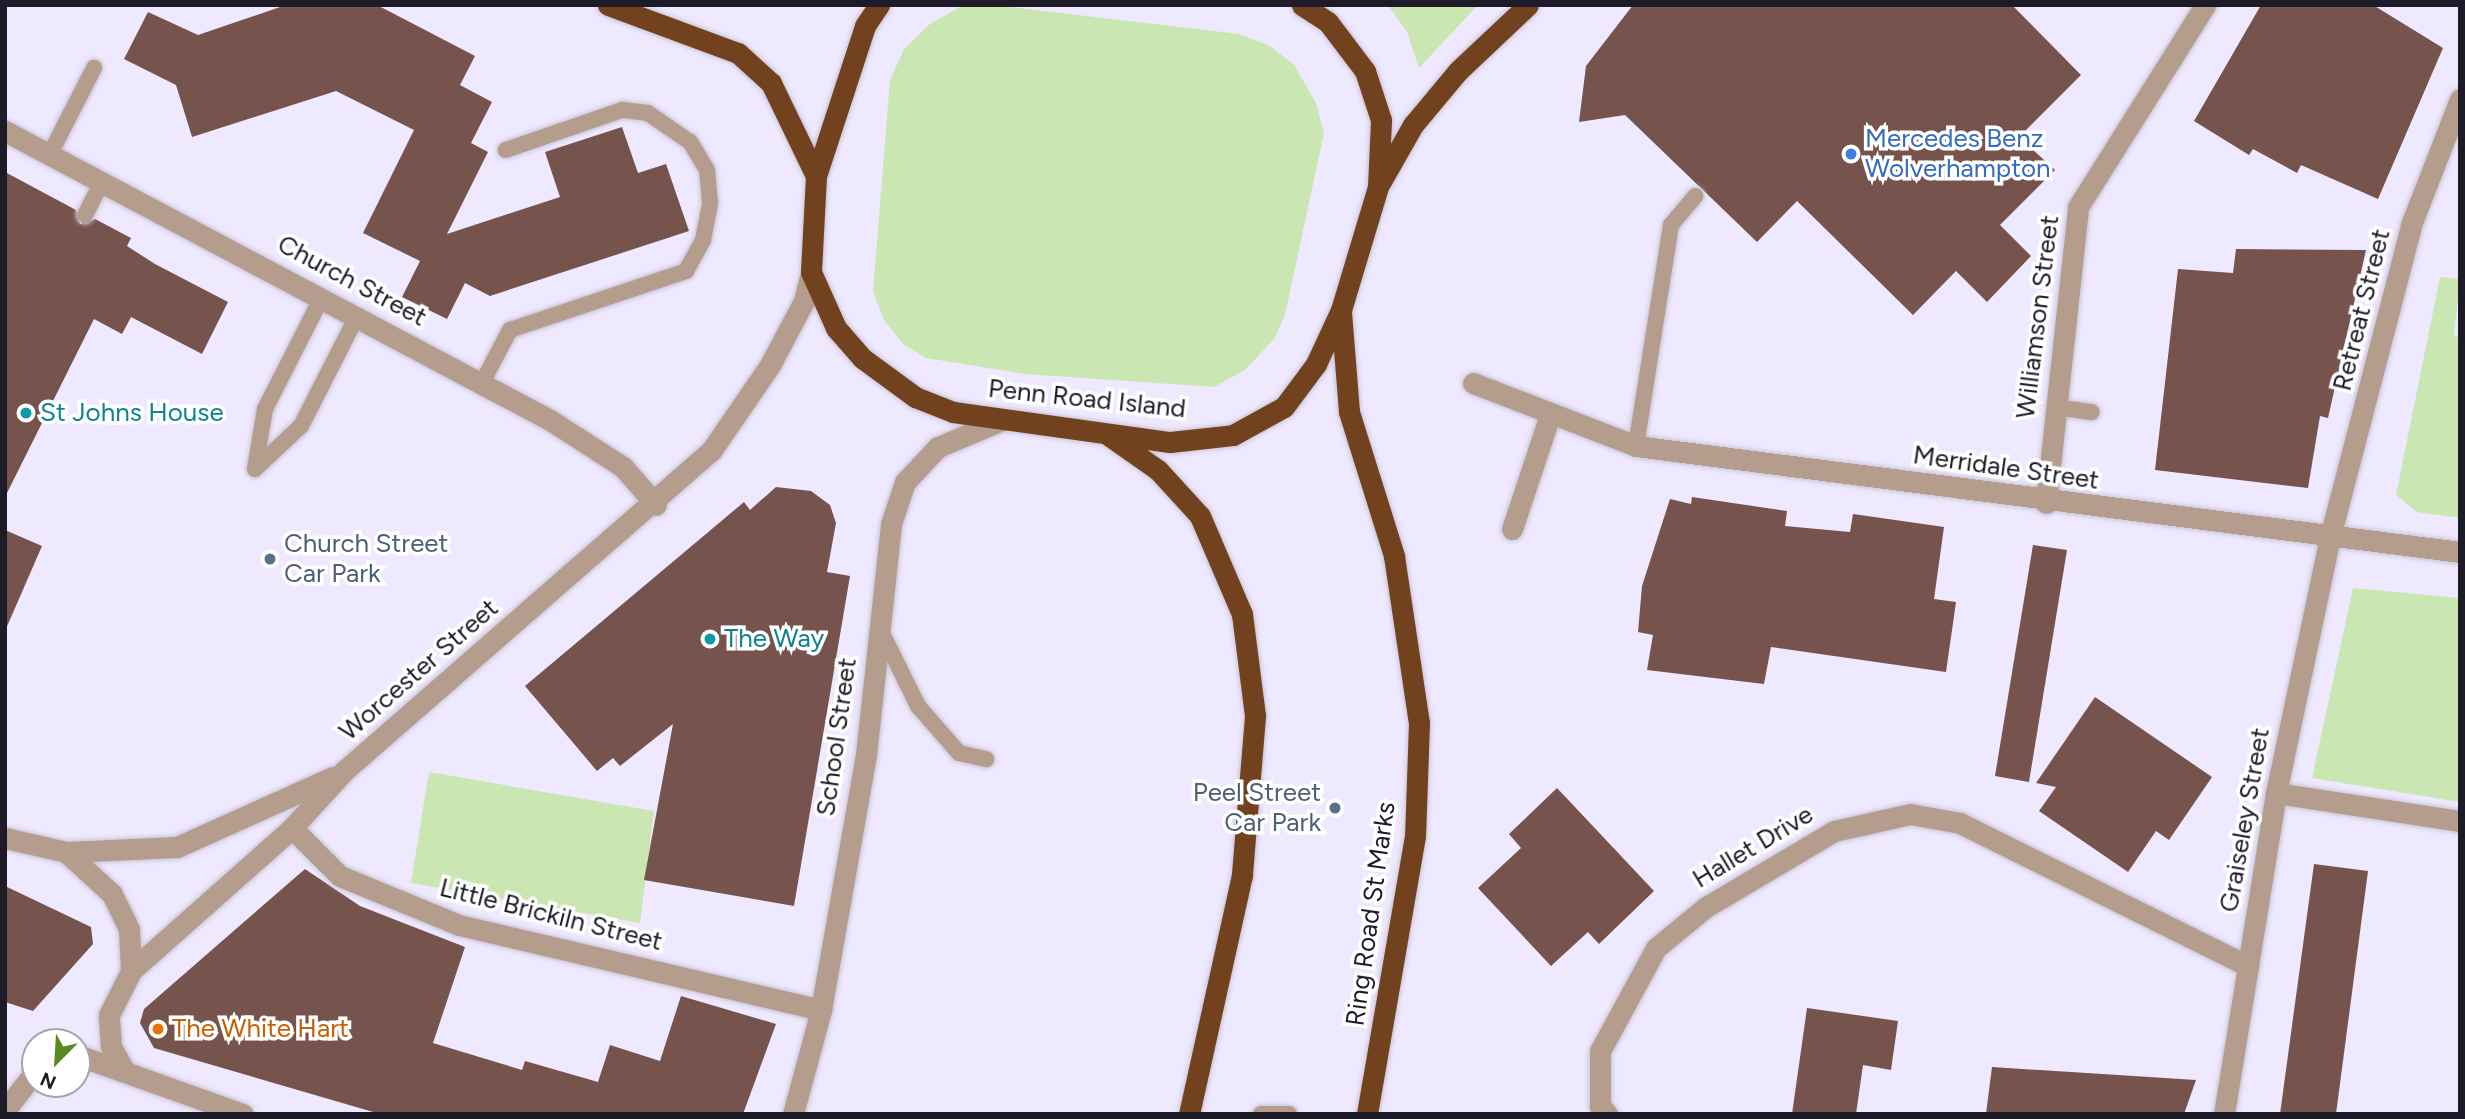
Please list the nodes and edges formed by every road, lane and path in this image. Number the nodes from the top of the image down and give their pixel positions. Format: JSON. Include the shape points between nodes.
{"nodes":[{"id":1,"x":608,"y":5,"type":"edge"},
{"id":2,"x":879,"y":5,"type":"edge"},
{"id":3,"x":1302,"y":5,"type":"edge"},
{"id":4,"x":1528,"y":5,"type":"edge"},
{"id":5,"x":2205,"y":5,"type":"edge"},
{"id":6,"x":94,"y":68,"type":"dead end"},
{"id":7,"x":2460,"y":99,"type":"edge"},
{"id":8,"x":5,"y":131,"type":"edge"},
{"id":9,"x":506,"y":150,"type":"dead end"},
{"id":10,"x":50,"y":153,"type":"junction"},
{"id":11,"x":816,"y":176,"type":"junction"},
{"id":12,"x":103,"y":180,"type":"junction"},
{"id":13,"x":1378,"y":187,"type":"junction"},
{"id":14,"x":1695,"y":196,"type":"dead end"},
{"id":15,"x":86,"y":215,"type":"dead end"},
{"id":16,"x":811,"y":272,"type":"junction"},
{"id":17,"x":322,"y":297,"type":"junction"},
{"id":18,"x":1341,"y":310,"type":"junction"},
{"id":19,"x":357,"y":316,"type":"junction"},
{"id":20,"x":482,"y":383,"type":"junction"},
{"id":21,"x":1473,"y":383,"type":"dead end"},
{"id":22,"x":2055,"y":407,"type":"junction"},
{"id":23,"x":2092,"y":412,"type":"dead end"},
{"id":24,"x":1550,"y":415,"type":"junction"},
{"id":25,"x":1002,"y":421,"type":"junction"},
{"id":26,"x":1105,"y":433,"type":"junction"},
{"id":27,"x":1636,"y":446,"type":"junction"},
{"id":28,"x":2046,"y":503,"type":"junction"},
{"id":29,"x":656,"y":505,"type":"junction"},
{"id":30,"x":1512,"y":530,"type":"dead end"},
{"id":31,"x":2330,"y":537,"type":"junction"},
{"id":32,"x":2460,"y":552,"type":"edge"},
{"id":33,"x":880,"y":629,"type":"junction"},
{"id":34,"x":986,"y":759,"type":"dead end"},
{"id":35,"x":344,"y":771,"type":"junction"},
{"id":36,"x":2276,"y":793,"type":"junction"},
{"id":37,"x":2460,"y":821,"type":"edge"},
{"id":38,"x":292,"y":828,"type":"junction"},
{"id":39,"x":5,"y":838,"type":"edge"},
{"id":40,"x":66,"y":852,"type":"junction"},
{"id":41,"x":2248,"y":966,"type":"junction"},
{"id":42,"x":131,"y":971,"type":"junction"},
{"id":43,"x":821,"y":1010,"type":"junction"},
{"id":44,"x":91,"y":1059,"type":"edge"},
{"id":45,"x":124,"y":1070,"type":"junction"},
{"id":46,"x":1196,"y":1081,"type":"junction"},
{"id":47,"x":21,"y":1090,"type":"edge"},
{"id":48,"x":211,"y":1108,"type":"edge"},
{"id":49,"x":5,"y":1110,"type":"edge"},
{"id":50,"x":243,"y":1114,"type":"edge"},
{"id":51,"x":793,"y":1114,"type":"edge"},
{"id":52,"x":1181,"y":1114,"type":"edge"},
{"id":53,"x":1189,"y":1114,"type":"edge"},
{"id":54,"x":1261,"y":1114,"type":"edge"},
{"id":55,"x":1289,"y":1114,"type":"edge"},
{"id":56,"x":1367,"y":1114,"type":"edge"},
{"id":57,"x":1607,"y":1114,"type":"edge"},
{"id":58,"x":2224,"y":1114,"type":"edge"}],
"edges":[{"from":1,"to":11,"type":"highway","via":[[738,53],[771,83]]},
{"from":2,"to":11,"type":"highway","name":"Penn Road Island","via":[[865,26]]},
{"from":3,"to":13,"type":"highway","name":"Penn Road Island","via":[[1328,22],[1365,71],[1381,120]]},
{"from":4,"to":13,"type":"highway","via":[[1413,125]]},
{"from":5,"to":22,"type":"street","name":"Williamson Street","via":[[2078,207]]},
{"from":6,"to":10,"type":"lane"},
{"from":7,"to":31,"type":"street","name":"Retreat Street","via":[[2411,225]]},
{"from":8,"to":10,"type":"street","name":"Church Street"},
{"from":9,"to":20,"type":"lane","via":[[622,110],[648,113],[690,142],[707,170],[710,203],[703,240],[686,271],[510,330]]},
{"from":10,"to":12,"type":"street","name":"Church Street"},
{"from":11,"to":16,"type":"highway","name":"Penn Road Island"},
{"from":12,"to":15,"type":"lane"},
{"from":12,"to":17,"type":"street","name":"Church Street"},
{"from":13,"to":18,"type":"highway","name":"Penn Road Island"},
{"from":14,"to":27,"type":"lane","via":[[1671,225]]},
{"from":16,"to":25,"type":"highway","name":"Penn Road Island","via":[[836,328],[862,358],[915,397]]},
{"from":16,"to":29,"type":"street","name":"Worcester Street","via":[[804,301],[755,393],[711,451]]},
{"from":17,"to":19,"type":"street","name":"Church Street"},
{"from":17,"to":19,"type":"lane","via":[[265,409],[255,469],[301,426]]},
{"from":18,"to":26,"type":"highway","name":"Penn Road Island","via":[[1316,364],[1284,407],[1259,425],[1233,435],[1170,442]]},
{"from":18,"to":56,"type":"highway","name":"Ring Road St Marks","via":[[1349,412],[1394,556],[1419,723],[1415,836]]},
{"from":19,"to":20,"type":"street","name":"Church Street"},
{"from":20,"to":29,"type":"street","name":"Church Street","via":[[623,467]]},
{"from":21,"to":24,"type":"street","name":"Merridale Street"},
{"from":22,"to":23,"type":"lane"},
{"from":22,"to":28,"type":"street","name":"Williamson Street"},
{"from":24,"to":27,"type":"street","name":"Merridale Street"},
{"from":24,"to":30,"type":"street"},
{"from":25,"to":26,"type":"highway","name":"Penn Road Island"},
{"from":25,"to":33,"type":"street","name":"School Street","via":[[938,447],[905,482],[891,524]]},
{"from":26,"to":46,"type":"highway","via":[[1158,470],[1200,516],[1242,614],[1255,716],[1253,778],[1242,875]]},
{"from":27,"to":28,"type":"street","name":"Merridale Street"},
{"from":28,"to":31,"type":"street","name":"Merridale Street"},
{"from":29,"to":35,"type":"street","name":"Worcester Street"},
{"from":31,"to":32,"type":"street","name":"Merridale Street"},
{"from":31,"to":36,"type":"street","name":"Graiseley Street"},
{"from":33,"to":34,"type":"lane","via":[[918,706],[959,753]]},
{"from":33,"to":43,"type":"street","name":"School Street","via":[[866,755]]},
{"from":35,"to":38,"type":"street","name":"Worcester Street"},
{"from":35,"to":40,"type":"street","via":[[177,847]]},
{"from":36,"to":37,"type":"street"},
{"from":36,"to":41,"type":"street","name":"Graiseley Street"},
{"from":38,"to":42,"type":"street","name":"Worcester Street"},
{"from":38,"to":43,"type":"street","name":"Little Brickiln Street","via":[[340,876],[459,925]]},
{"from":39,"to":40,"type":"street"},
{"from":40,"to":42,"type":"street","via":[[112,894],[129,929]]},
{"from":41,"to":57,"type":"street","name":"Hallet Drive","via":[[1960,823],[1910,814],[1834,831],[1706,907],[1656,948],[1600,1051],[1600,1106]]},
{"from":41,"to":58,"type":"street","name":"Graiseley Street"},
{"from":42,"to":45,"type":"street","name":"Worcester Street","via":[[109,1015],[111,1047]]},
{"from":43,"to":51,"type":"street","name":"School Street"},
{"from":44,"to":45,"type":"street"},
{"from":45,"to":48,"type":"street"},
{"from":46,"to":52,"type":"lane"},
{"from":46,"to":53,"type":"highway"},
{"from":47,"to":49,"type":"street"},
{"from":48,"to":50,"type":"street"},
{"from":54,"to":55,"type":"lane"}]}
